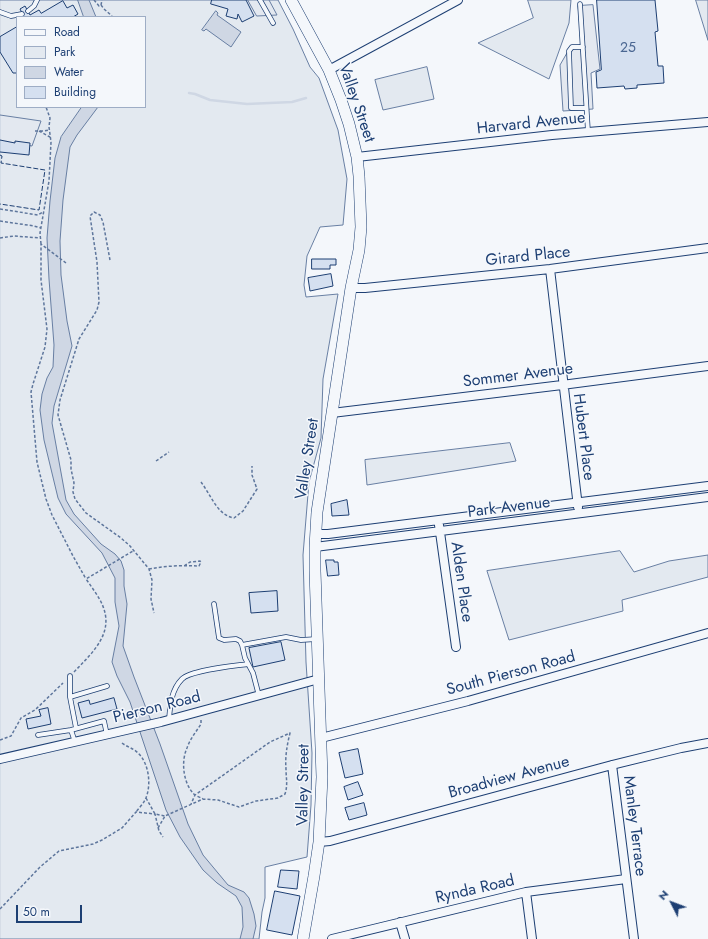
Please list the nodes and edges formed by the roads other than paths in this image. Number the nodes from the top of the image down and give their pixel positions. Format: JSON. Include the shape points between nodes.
{"nodes":[{"id":1,"x":37,"y":0,"type":"edge"},
{"id":2,"x":260,"y":0,"type":"edge"},
{"id":3,"x":291,"y":0,"type":"edge"},
{"id":4,"x":458,"y":0,"type":"edge"},
{"id":5,"x":580,"y":4,"type":"dead end"},
{"id":6,"x":28,"y":11,"type":"dead end"},
{"id":7,"x":0,"y":12,"type":"edge"},
{"id":8,"x":22,"y":14,"type":"dead end"},
{"id":9,"x":273,"y":23,"type":"dead end"},
{"id":10,"x":583,"y":47,"type":"junction"},
{"id":11,"x":329,"y":70,"type":"junction"},
{"id":12,"x":586,"y":108,"type":"junction"},
{"id":13,"x":708,"y":122,"type":"edge"},
{"id":14,"x":588,"y":132,"type":"junction"},
{"id":15,"x":357,"y":157,"type":"junction"},
{"id":16,"x":708,"y":248,"type":"edge"},
{"id":17,"x":550,"y":269,"type":"junction"},
{"id":18,"x":351,"y":288,"type":"junction"},
{"id":19,"x":708,"y":366,"type":"edge"},
{"id":20,"x":562,"y":385,"type":"junction"},
{"id":21,"x":332,"y":413,"type":"junction"},
{"id":22,"x":708,"y":486,"type":"edge"},
{"id":23,"x":708,"y":497,"type":"edge"},
{"id":24,"x":578,"y":503,"type":"junction"},
{"id":25,"x":578,"y":513,"type":"junction"},
{"id":26,"x":438,"y":521,"type":"junction"},
{"id":27,"x":439,"y":531,"type":"junction"},
{"id":28,"x":315,"y":534,"type":"junction"},
{"id":29,"x":315,"y":547,"type":"junction"},
{"id":30,"x":214,"y":604,"type":"dead end"},
{"id":31,"x":708,"y":633,"type":"edge"},
{"id":32,"x":317,"y":639,"type":"junction"},
{"id":33,"x":242,"y":645,"type":"junction"},
{"id":34,"x":456,"y":647,"type":"dead end"},
{"id":35,"x":248,"y":664,"type":"junction"},
{"id":36,"x":70,"y":676,"type":"road end"},
{"id":37,"x":319,"y":679,"type":"junction"},
{"id":38,"x":107,"y":686,"type":"dead end"},
{"id":39,"x":259,"y":696,"type":"junction"},
{"id":40,"x":70,"y":697,"type":"junction"},
{"id":41,"x":165,"y":721,"type":"junction"},
{"id":42,"x":76,"y":728,"type":"junction"},
{"id":43,"x":70,"y":730,"type":"junction"},
{"id":44,"x":38,"y":735,"type":"dead end"},
{"id":45,"x":107,"y":735,"type":"junction"},
{"id":46,"x":321,"y":738,"type":"junction"},
{"id":47,"x":75,"y":742,"type":"junction"},
{"id":48,"x":708,"y":743,"type":"edge"},
{"id":49,"x":0,"y":759,"type":"edge"},
{"id":50,"x":612,"y":765,"type":"junction"},
{"id":51,"x":319,"y":842,"type":"junction"},
{"id":52,"x":626,"y":879,"type":"junction"},
{"id":53,"x":526,"y":892,"type":"junction"},
{"id":54,"x":400,"y":922,"type":"junction"},
{"id":55,"x":303,"y":939,"type":"edge"},
{"id":56,"x":332,"y":939,"type":"edge"},
{"id":57,"x":405,"y":939,"type":"edge"},
{"id":58,"x":532,"y":939,"type":"edge"},
{"id":59,"x":634,"y":939,"type":"edge"}],
"edges":[{"from":1,"to":6,"type":"lane"},
{"from":2,"to":9,"type":"lane"},
{"from":3,"to":11,"type":"main road","name":"Valley Street"},
{"from":4,"to":11,"type":"street"},
{"from":5,"to":10,"type":"lane"},
{"from":7,"to":8,"type":"lane","via":[[11,16]]},
{"from":10,"to":12,"type":"lane"},
{"from":10,"to":12,"type":"lane","via":[[572,47],[569,51],[571,108]]},
{"from":11,"to":15,"type":"main road","name":"Valley Street","via":[[349,124]]},
{"from":12,"to":14,"type":"lane"},
{"from":13,"to":14,"type":"street","name":"Harvard Avenue"},
{"from":14,"to":15,"type":"street","name":"Harvard Avenue"},
{"from":15,"to":18,"type":"main road","name":"Valley Street","via":[[361,227]]},
{"from":16,"to":17,"type":"street","name":"Girard Place"},
{"from":17,"to":18,"type":"street","name":"Girard Place"},
{"from":17,"to":20,"type":"street","name":"Hubert Place"},
{"from":18,"to":21,"type":"main road","name":"Valley Street"},
{"from":19,"to":20,"type":"street","name":"Sommer Avenue"},
{"from":20,"to":21,"type":"street","name":"Sommer Avenue"},
{"from":20,"to":24,"type":"street","name":"Hubert Place"},
{"from":21,"to":28,"type":"main road","name":"Valley Street"},
{"from":22,"to":24,"type":"street","name":"Park Avenue"},
{"from":23,"to":25,"type":"street","name":"Park Avenue"},
{"from":24,"to":25,"type":"street","name":"Hubert Place"},
{"from":24,"to":26,"type":"street","name":"Park Avenue"},
{"from":25,"to":27,"type":"street","name":"Park Avenue"},
{"from":26,"to":27,"type":"street","name":"Alden Place"},
{"from":26,"to":28,"type":"street","name":"Park Avenue"},
{"from":27,"to":29,"type":"street","name":"Park Avenue"},
{"from":27,"to":34,"type":"street","name":"Alden Place"},
{"from":28,"to":29,"type":"main road","name":"Valley Street"},
{"from":29,"to":32,"type":"main road","name":"Valley Street"},
{"from":30,"to":33,"type":"lane","via":[[219,638],[236,639]]},
{"from":31,"to":46,"type":"street","name":"South Pierson Road","via":[[468,701]]},
{"from":32,"to":33,"type":"lane","via":[[286,637]]},
{"from":32,"to":37,"type":"main road","name":"Valley Street"},
{"from":33,"to":35,"type":"lane"},
{"from":35,"to":39,"type":"lane"},
{"from":35,"to":41,"type":"lane","via":[[214,669],[182,678],[170,701]]},
{"from":36,"to":40,"type":"lane"},
{"from":37,"to":39,"type":"street","name":"Pierson Road"},
{"from":37,"to":46,"type":"main road","name":"Valley Street"},
{"from":38,"to":40,"type":"lane"},
{"from":39,"to":41,"type":"street","name":"Pierson Road"},
{"from":40,"to":42,"type":"lane"},
{"from":41,"to":45,"type":"street","name":"Pierson Road"},
{"from":42,"to":43,"type":"lane"},
{"from":42,"to":45,"type":"lane","via":[[104,721]]},
{"from":43,"to":44,"type":"lane"},
{"from":43,"to":47,"type":"lane"},
{"from":45,"to":47,"type":"street","name":"Pierson Road"},
{"from":46,"to":51,"type":"main road","name":"Valley Street"},
{"from":47,"to":49,"type":"street","name":"Pierson Road"},
{"from":48,"to":50,"type":"street","name":"Broadview Avenue"},
{"from":50,"to":51,"type":"street","name":"Broadview Avenue"},
{"from":50,"to":52,"type":"street","name":"Manley Terrace"},
{"from":51,"to":55,"type":"main road","name":"Valley Street"},
{"from":52,"to":53,"type":"street","name":"Rynda Road"},
{"from":52,"to":59,"type":"street","name":"Manley Terrace"},
{"from":53,"to":54,"type":"street","name":"Rynda Road"},
{"from":53,"to":58,"type":"street"},
{"from":54,"to":56,"type":"street","name":"Rynda Road"},
{"from":54,"to":57,"type":"street"}]}
